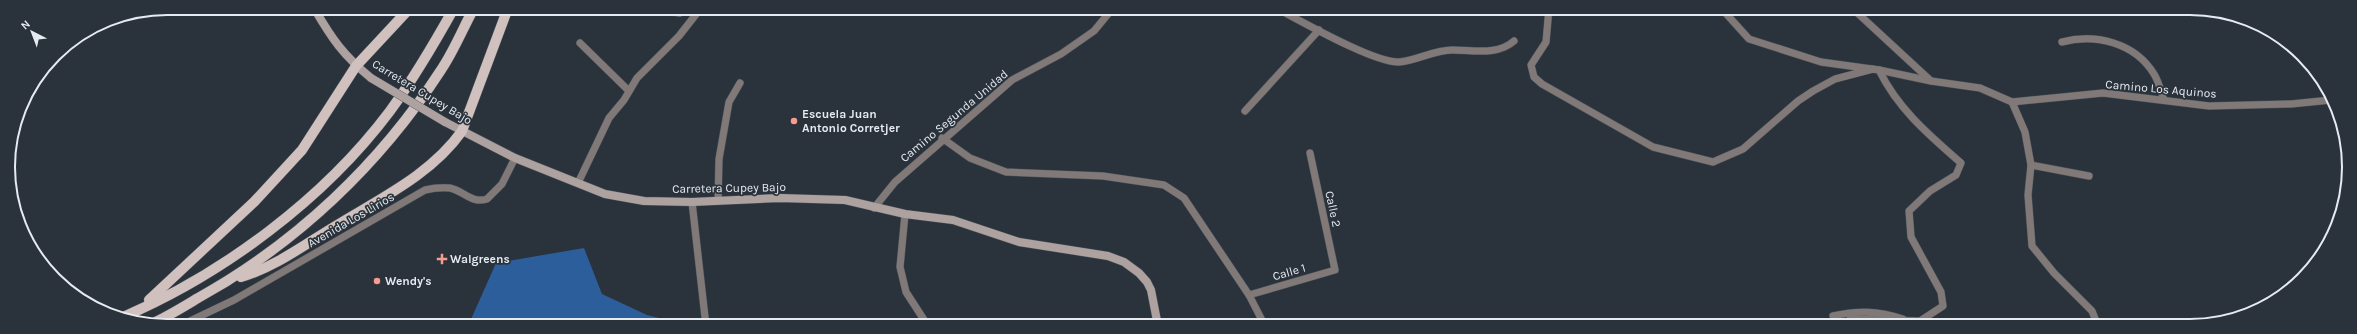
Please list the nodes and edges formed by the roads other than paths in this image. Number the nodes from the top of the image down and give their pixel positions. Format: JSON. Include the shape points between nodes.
{"nodes":[{"id":1,"x":318,"y":15,"type":"edge"},
{"id":2,"x":403,"y":15,"type":"edge"},
{"id":3,"x":450,"y":15,"type":"edge"},
{"id":4,"x":470,"y":15,"type":"edge"},
{"id":5,"x":505,"y":15,"type":"edge"},
{"id":6,"x":696,"y":15,"type":"edge"},
{"id":7,"x":1107,"y":15,"type":"edge"},
{"id":8,"x":1290,"y":15,"type":"edge"},
{"id":9,"x":1548,"y":15,"type":"edge"},
{"id":10,"x":1727,"y":15,"type":"edge"},
{"id":11,"x":1860,"y":15,"type":"edge"},
{"id":12,"x":1319,"y":30,"type":"junction"},
{"id":13,"x":1514,"y":41,"type":"dead end"},
{"id":14,"x":580,"y":42,"type":"dead end"},
{"id":15,"x":2062,"y":42,"type":"dead end"},
{"id":16,"x":356,"y":66,"type":"junction"},
{"id":17,"x":1876,"y":69,"type":"junction"},
{"id":18,"x":1931,"y":81,"type":"junction"},
{"id":19,"x":740,"y":83,"type":"dead end"},
{"id":20,"x":629,"y":91,"type":"junction"},
{"id":21,"x":2164,"y":100,"type":"junction"},
{"id":22,"x":2326,"y":100,"type":"edge"},
{"id":23,"x":2012,"y":102,"type":"junction"},
{"id":24,"x":1246,"y":111,"type":"dead end"},
{"id":25,"x":462,"y":131,"type":"junction"},
{"id":26,"x":942,"y":138,"type":"junction"},
{"id":27,"x":1310,"y":153,"type":"dead end"},
{"id":28,"x":514,"y":158,"type":"junction"},
{"id":29,"x":2031,"y":165,"type":"junction"},
{"id":30,"x":2089,"y":176,"type":"dead end"},
{"id":31,"x":578,"y":183,"type":"junction"},
{"id":32,"x":718,"y":201,"type":"junction"},
{"id":33,"x":692,"y":202,"type":"junction"},
{"id":34,"x":874,"y":208,"type":"junction"},
{"id":35,"x":905,"y":214,"type":"junction"},
{"id":36,"x":1335,"y":270,"type":"joint"},
{"id":37,"x":231,"y":280,"type":"junction"},
{"id":38,"x":1249,"y":295,"type":"junction"},
{"id":39,"x":139,"y":310,"type":"junction"},
{"id":40,"x":129,"y":314,"type":"edge"},
{"id":41,"x":1833,"y":316,"type":"dead end"},
{"id":42,"x":160,"y":319,"type":"edge"},
{"id":43,"x":196,"y":319,"type":"edge"},
{"id":44,"x":705,"y":319,"type":"edge"},
{"id":45,"x":923,"y":319,"type":"edge"},
{"id":46,"x":1156,"y":319,"type":"edge"},
{"id":47,"x":1261,"y":319,"type":"edge"},
{"id":48,"x":1901,"y":319,"type":"edge"},
{"id":49,"x":1923,"y":319,"type":"edge"},
{"id":50,"x":2095,"y":319,"type":"edge"}],
"edges":[{"from":1,"to":16,"type":"street","name":"Carretera Cupey Bajo","via":[[332,38]]},
{"from":2,"to":16,"type":"main road"},
{"from":3,"to":39,"type":"main road","via":[[426,58],[389,112],[332,175],[289,214],[229,260]]},
{"from":4,"to":37,"type":"main road","via":[[442,69],[405,121],[369,165],[276,248]]},
{"from":5,"to":25,"type":"main road"},
{"from":6,"to":20,"type":"street","via":[[679,36],[637,78]]},
{"from":7,"to":26,"type":"street","name":"Camino Segunda Unidad","via":[[1094,30],[1061,54],[1012,80]]},
{"from":8,"to":12,"type":"street"},
{"from":9,"to":17,"type":"street","via":[[1546,42],[1531,65],[1534,77],[1539,82],[1653,147],[1713,162],[1743,149],[1813,91],[1835,79]]},
{"from":10,"to":17,"type":"street","via":[[1748,39],[1821,62]]},
{"from":11,"to":18,"type":"street"},
{"from":12,"to":13,"type":"street","via":[[1373,56],[1398,62],[1452,50],[1496,50]]},
{"from":12,"to":24,"type":"street"},
{"from":14,"to":20,"type":"street"},
{"from":15,"to":21,"type":"street","via":[[2077,38],[2094,38],[2132,51],[2155,75]]},
{"from":16,"to":25,"type":"street","name":"Carretera Cupey Bajo","bridge":true,"via":[[371,78]]},
{"from":16,"to":39,"type":"main road","via":[[302,150],[254,202]]},
{"from":17,"to":18,"type":"street"},
{"from":17,"to":49,"type":"street","via":[[1913,120],[1961,163],[1956,175],[1930,191],[1908,211],[1911,237],[1941,292],[1943,306]]},
{"from":18,"to":23,"type":"street","via":[[1980,88]]},
{"from":19,"to":32,"type":"street","via":[[728,102],[720,159]]},
{"from":20,"to":31,"type":"street","via":[[609,118]]},
{"from":21,"to":22,"type":"street","name":"Camino Los Aquinos","via":[[2209,106]]},
{"from":21,"to":23,"type":"street","name":"Camino Los Aquinos","via":[[2104,93]]},
{"from":23,"to":29,"type":"street","via":[[2025,132]]},
{"from":25,"to":28,"type":"street","name":"Carretera Cupey Bajo"},
{"from":25,"to":37,"type":"main road","via":[[450,147],[418,176],[270,266]]},
{"from":26,"to":34,"type":"street","name":"Camino Segunda Unidad","via":[[894,182]]},
{"from":26,"to":38,"type":"street","via":[[970,158],[1006,172],[1103,176],[1164,185],[1184,198]]},
{"from":27,"to":36,"type":"street","name":"Calle 2"},
{"from":28,"to":31,"type":"street","name":"Carretera Cupey Bajo"},
{"from":28,"to":43,"type":"street","name":"Avenida Los Lirios","via":[[502,184],[488,199],[476,200],[451,188],[425,190],[234,300]]},
{"from":29,"to":30,"type":"street"},
{"from":29,"to":50,"type":"street","via":[[2028,195],[2032,246],[2092,312]]},
{"from":31,"to":33,"type":"street","name":"Carretera Cupey Bajo","via":[[605,194],[644,201]]},
{"from":32,"to":33,"type":"street","name":"Carretera Cupey Bajo"},
{"from":32,"to":34,"type":"street","name":"Carretera Cupey Bajo","via":[[780,198],[845,200]]},
{"from":33,"to":44,"type":"street"},
{"from":34,"to":35,"type":"street","name":"Carretera Cupey Bajo"},
{"from":35,"to":45,"type":"street","via":[[900,267],[906,292]]},
{"from":35,"to":46,"type":"street","name":"Carretera Cupey Bajo","via":[[953,220],[1019,242],[1092,252],[1124,262],[1139,273],[1149,286]]},
{"from":36,"to":38,"type":"street","name":"Calle 1"},
{"from":37,"to":42,"type":"main road"},
{"from":38,"to":47,"type":"street"},
{"from":39,"to":40,"type":"main road"},
{"from":41,"to":48,"type":"street","via":[[1854,311],[1871,311]]}]}
